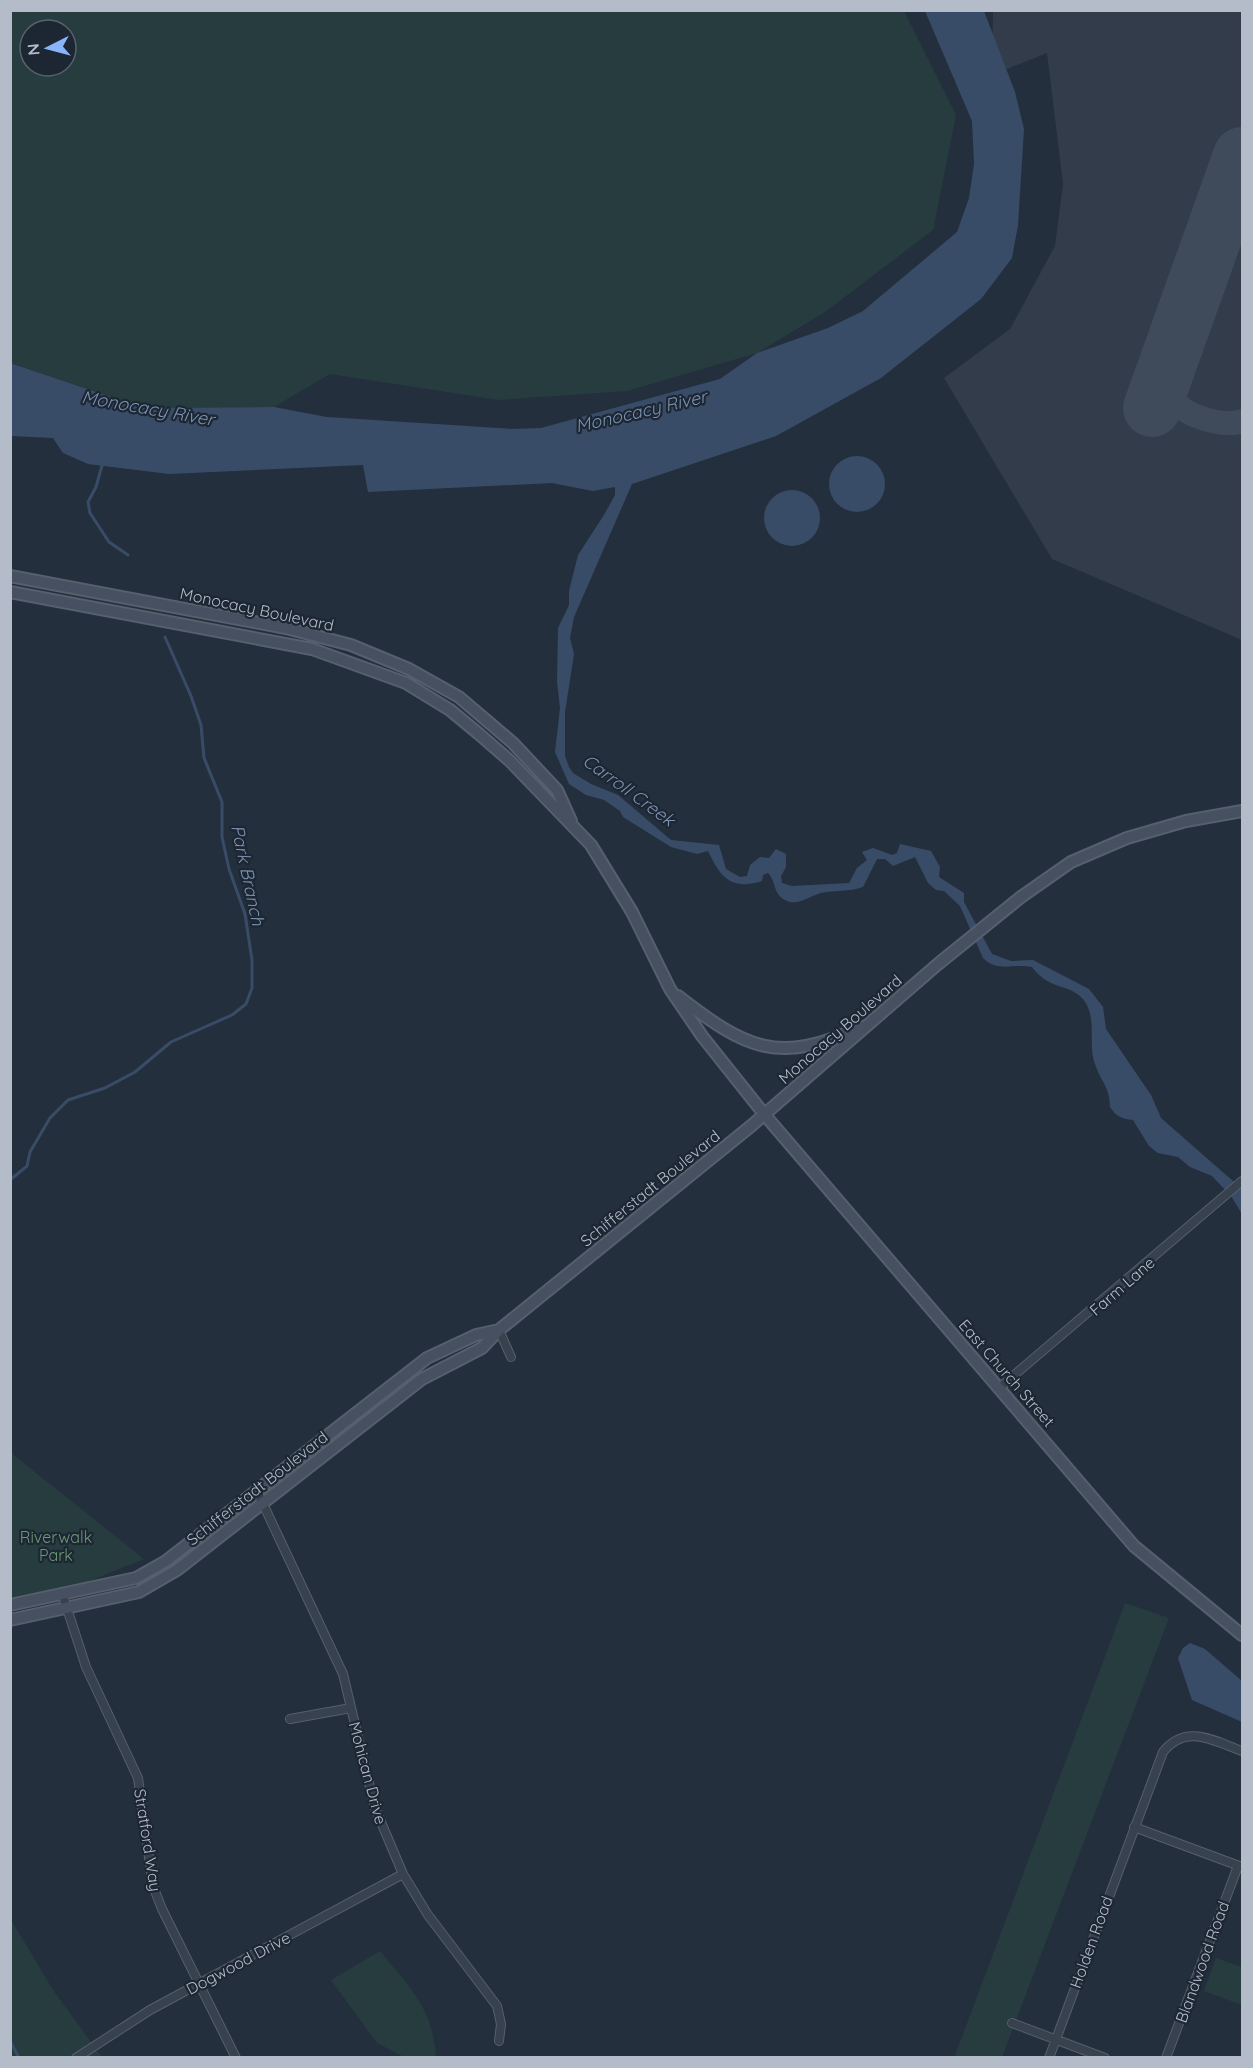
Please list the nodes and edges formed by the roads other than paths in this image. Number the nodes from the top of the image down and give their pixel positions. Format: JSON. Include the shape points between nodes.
{"nodes":[{"id":1,"x":10,"y":576,"type":"edge"},
{"id":2,"x":10,"y":592,"type":"edge"},
{"id":3,"x":1242,"y":812,"type":"edge"},
{"id":4,"x":572,"y":824,"type":"junction"},
{"id":5,"x":670,"y":989,"type":"junction"},
{"id":6,"x":871,"y":1022,"type":"junction"},
{"id":7,"x":764,"y":1114,"type":"junction"},
{"id":8,"x":1242,"y":1181,"type":"edge"},
{"id":9,"x":499,"y":1330,"type":"junction"},
{"id":10,"x":511,"y":1357,"type":"dead end"},
{"id":11,"x":999,"y":1388,"type":"junction"},
{"id":12,"x":256,"y":1490,"type":"junction"},
{"id":13,"x":263,"y":1502,"type":"junction"},
{"id":14,"x":62,"y":1593,"type":"junction"},
{"id":15,"x":10,"y":1605,"type":"edge"},
{"id":16,"x":68,"y":1608,"type":"junction"},
{"id":17,"x":10,"y":1620,"type":"edge"},
{"id":18,"x":1242,"y":1635,"type":"edge"},
{"id":19,"x":351,"y":1708,"type":"junction"},
{"id":20,"x":290,"y":1719,"type":"dead end"},
{"id":21,"x":1242,"y":1751,"type":"edge"},
{"id":22,"x":1134,"y":1827,"type":"junction"},
{"id":23,"x":1240,"y":1866,"type":"edge"},
{"id":24,"x":402,"y":1874,"type":"junction"},
{"id":25,"x":197,"y":1985,"type":"junction"},
{"id":26,"x":1012,"y":2023,"type":"dead end"},
{"id":27,"x":1057,"y":2039,"type":"junction"},
{"id":28,"x":499,"y":2041,"type":"dead end"},
{"id":29,"x":76,"y":2058,"type":"edge"},
{"id":30,"x":236,"y":2058,"type":"edge"},
{"id":31,"x":1049,"y":2058,"type":"edge"},
{"id":32,"x":1105,"y":2058,"type":"edge"},
{"id":33,"x":1166,"y":2058,"type":"edge"}],
"edges":[{"from":1,"to":4,"type":"main road","name":"Monocacy Boulevard","via":[[286,628],[351,645],[409,669],[459,697],[513,743],[557,790]]},
{"from":2,"to":4,"type":"main road","name":"Monocacy Boulevard","via":[[312,649],[406,683],[450,710],[510,760]]},
{"from":3,"to":6,"type":"main road","name":"Monocacy Boulevard","via":[[1186,821],[1127,838],[1071,862],[1021,897]]},
{"from":4,"to":5,"type":"main road","name":"Monocacy Boulevard","via":[[613,878]]},
{"from":5,"to":6,"type":"main road","via":[[738,1038],[767,1047],[804,1047]]},
{"from":5,"to":7,"type":"main road","name":"Monocacy Boulevard"},
{"from":6,"to":7,"type":"main road","name":"Monocacy Boulevard"},
{"from":7,"to":9,"type":"main road","name":"Schifferstadt Boulevard"},
{"from":7,"to":11,"type":"main road","name":"East Church Street"},
{"from":8,"to":11,"type":"street","name":"Farm Lane"},
{"from":9,"to":10,"type":"street"},
{"from":9,"to":12,"type":"main road","name":"Schifferstadt Boulevard","via":[[476,1335],[427,1358]]},
{"from":9,"to":13,"type":"main road","name":"Schifferstadt Boulevard","via":[[482,1348],[422,1379]]},
{"from":11,"to":18,"type":"main road","name":"East Church Street","via":[[1134,1546]]},
{"from":12,"to":13,"type":"street","name":"Mohican Drive"},
{"from":12,"to":14,"type":"main road","name":"Schifferstadt Boulevard","via":[[166,1561],[136,1578]]},
{"from":13,"to":16,"type":"main road","name":"Schifferstadt Boulevard","via":[[152,1585],[139,1592]]},
{"from":13,"to":19,"type":"street","name":"Mohican Drive","via":[[335,1653]]},
{"from":14,"to":15,"type":"main road","name":"Schifferstadt Boulevard"},
{"from":14,"to":16,"type":"street","name":"Stratford Way"},
{"from":16,"to":17,"type":"main road","name":"Schifferstadt Boulevard"},
{"from":16,"to":25,"type":"street","name":"Stratford Way","via":[[86,1667],[138,1778],[153,1886]]},
{"from":19,"to":20,"type":"street"},
{"from":19,"to":24,"type":"street","name":"Mohican Drive","via":[[375,1808]]},
{"from":21,"to":22,"type":"street","name":"Holden Road","via":[[1204,1737],[1185,1735],[1175,1740],[1163,1752]]},
{"from":22,"to":23,"type":"street"},
{"from":22,"to":27,"type":"street","name":"Holden Road"},
{"from":23,"to":33,"type":"street","name":"Blandwood Road"},
{"from":24,"to":25,"type":"street","name":"Dogwood Drive"},
{"from":24,"to":28,"type":"street","name":"Mohican Drive","via":[[497,2007]]},
{"from":25,"to":29,"type":"street","name":"Dogwood Drive"},
{"from":25,"to":30,"type":"street","name":"Stratford Way"},
{"from":26,"to":27,"type":"street"},
{"from":27,"to":31,"type":"street","name":"Holden Road"},
{"from":27,"to":32,"type":"street"}]}
